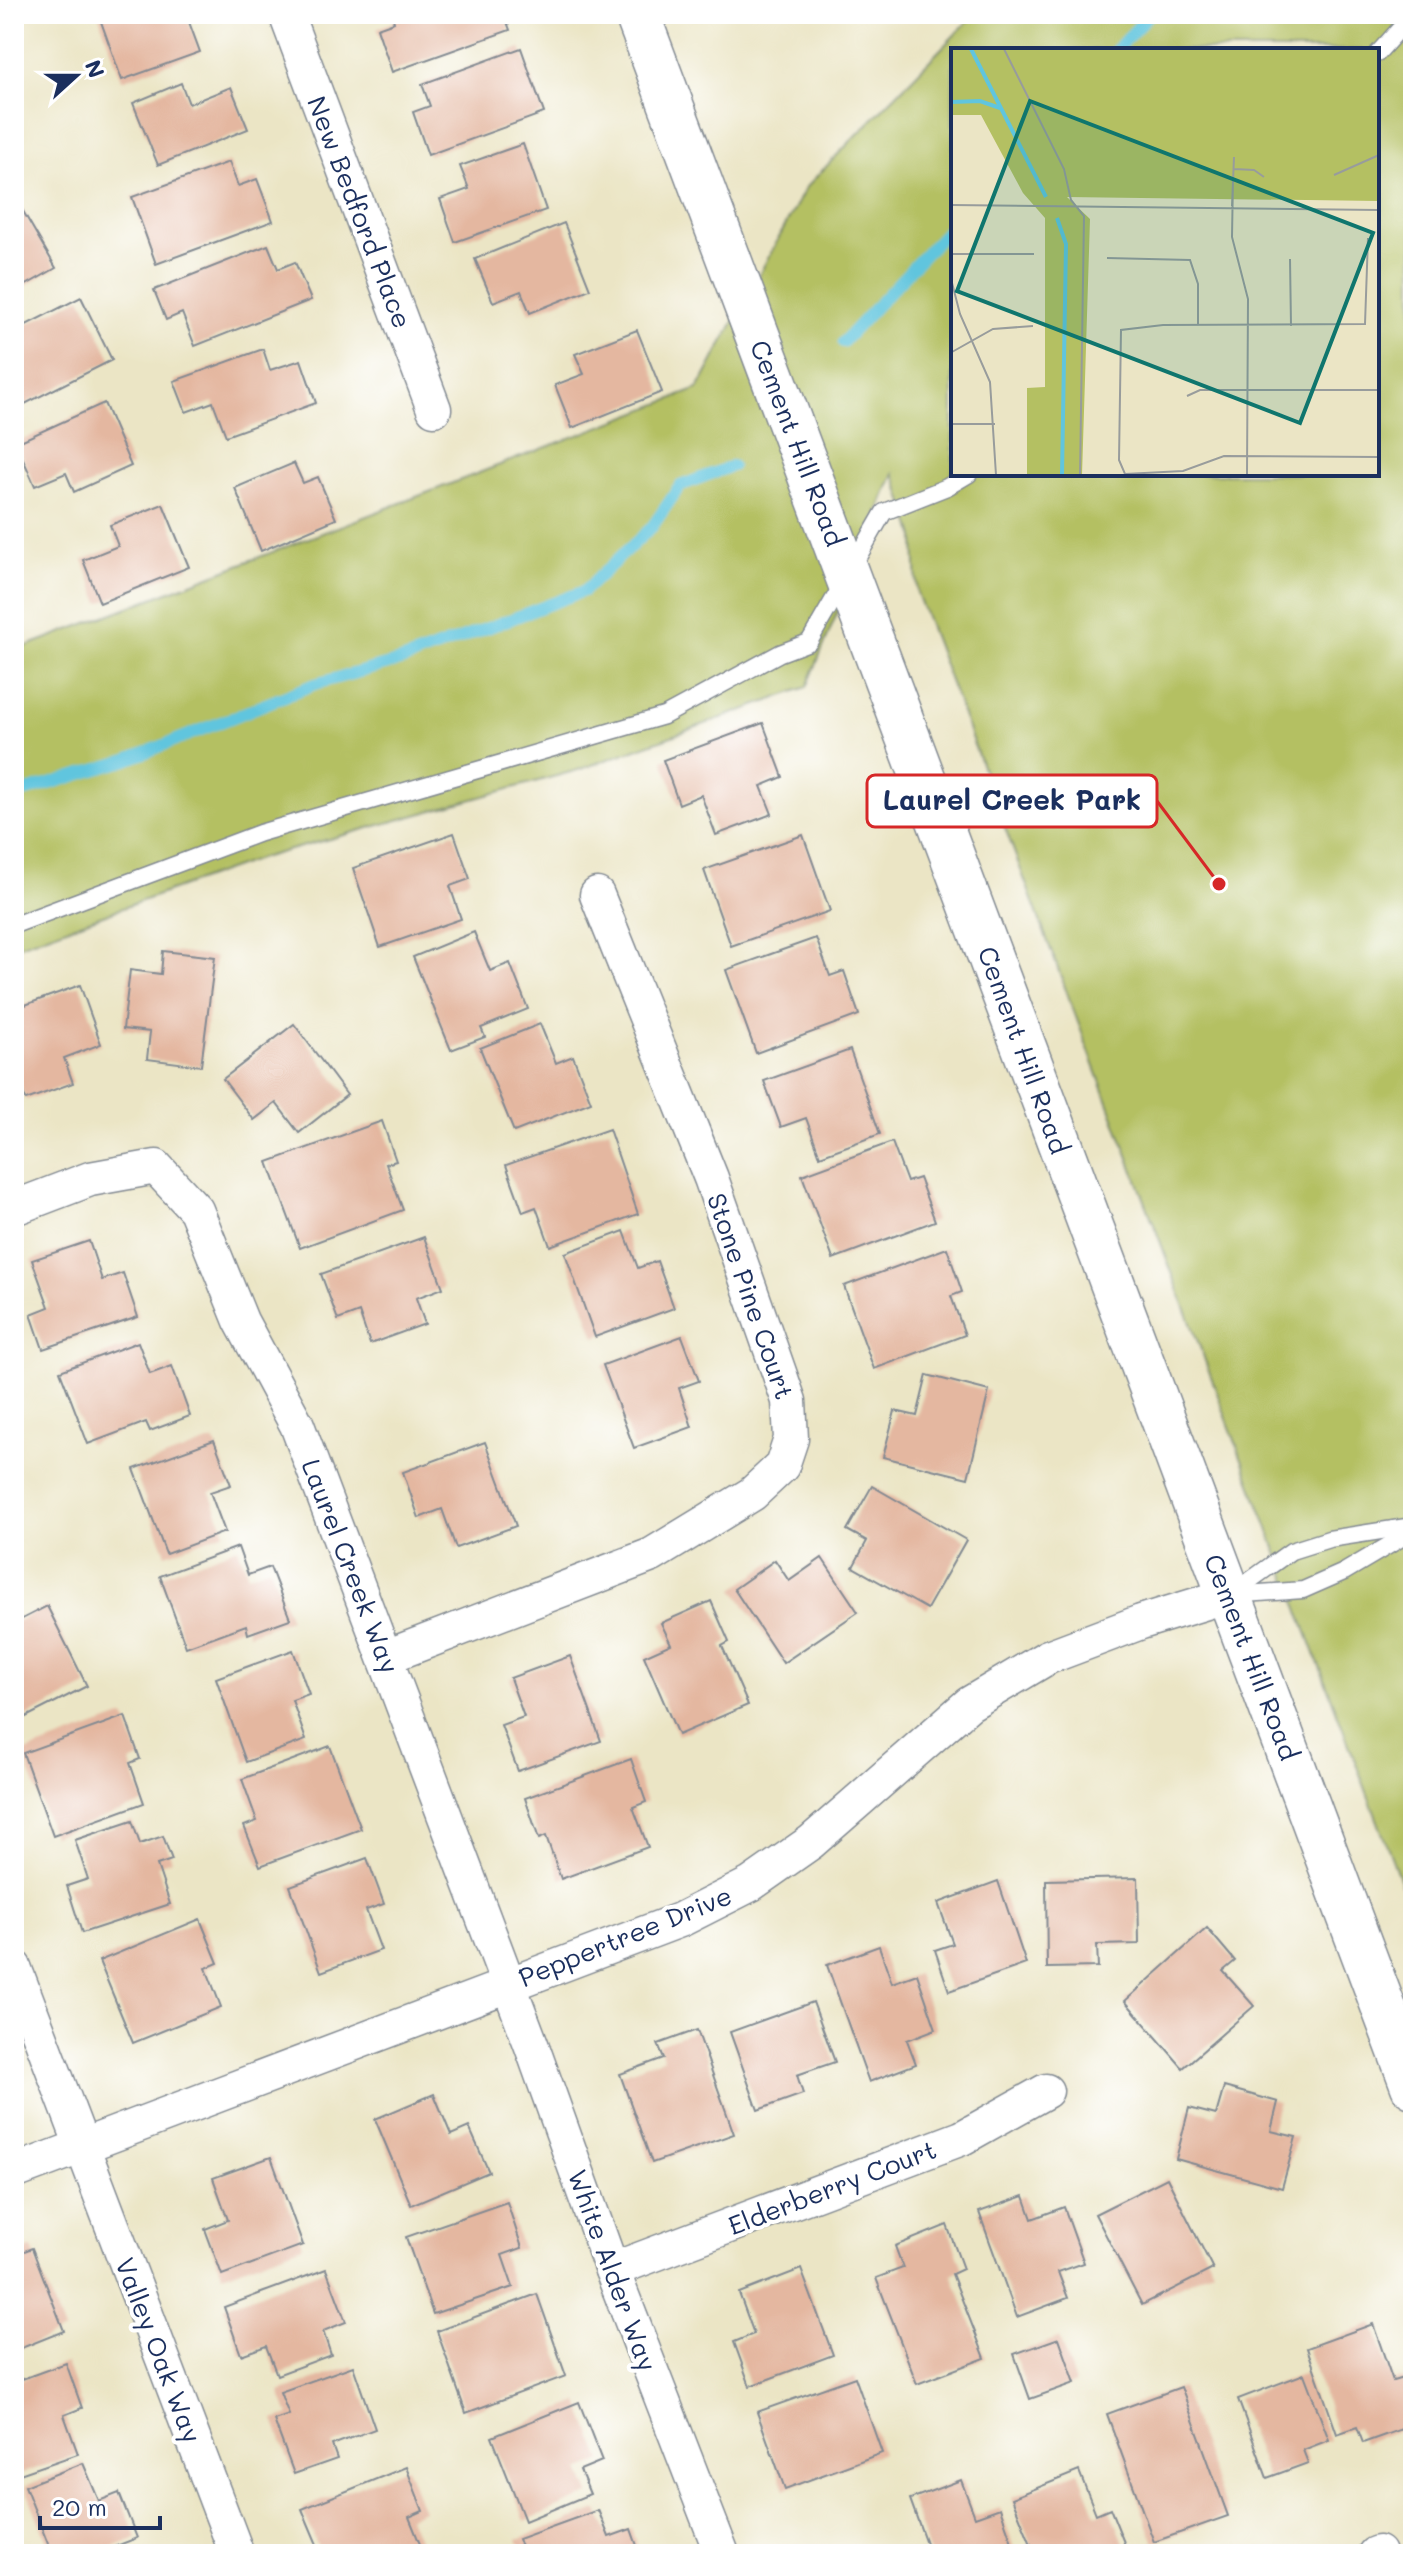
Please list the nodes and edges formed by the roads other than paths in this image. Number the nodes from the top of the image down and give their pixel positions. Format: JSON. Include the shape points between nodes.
{"nodes":[{"id":1,"x":286,"y":14,"type":"edge"},
{"id":2,"x":637,"y":14,"type":"edge"},
{"id":3,"x":1413,"y":14,"type":"edge"},
{"id":4,"x":1379,"y":52,"type":"edge"},
{"id":5,"x":434,"y":409,"type":"dead end"},
{"id":6,"x":966,"y":476,"type":"edge"},
{"id":7,"x":848,"y":576,"type":"junction"},
{"id":8,"x":597,"y":895,"type":"dead end"},
{"id":9,"x":14,"y":925,"type":"edge"},
{"id":10,"x":14,"y":1208,"type":"edge"},
{"id":11,"x":1413,"y":1529,"type":"edge"},
{"id":12,"x":1229,"y":1595,"type":"junction"},
{"id":13,"x":386,"y":1657,"type":"junction"},
{"id":14,"x":14,"y":1967,"type":"edge"},
{"id":15,"x":508,"y":1984,"type":"junction"},
{"id":16,"x":1413,"y":2086,"type":"edge"},
{"id":17,"x":1046,"y":2091,"type":"dead end"},
{"id":18,"x":82,"y":2147,"type":"junction"},
{"id":19,"x":14,"y":2172,"type":"edge"},
{"id":20,"x":612,"y":2270,"type":"junction"},
{"id":21,"x":237,"y":2554,"type":"edge"},
{"id":22,"x":722,"y":2554,"type":"edge"}],
"edges":[{"from":1,"to":5,"type":"street","name":"New Bedford Place"},
{"from":2,"to":7,"type":"street","name":"Cement Hill Road"},
{"from":3,"to":4,"type":"lane"},
{"from":6,"to":7,"type":"lane","via":[[884,512]]},
{"from":7,"to":9,"type":"lane","via":[[809,642],[664,716],[260,833]]},
{"from":7,"to":12,"type":"street","name":"Cement Hill Road"},
{"from":8,"to":13,"type":"street","name":"Stone Pine Court","via":[[711,1178],[789,1401],[791,1439],[782,1466],[752,1494],[652,1555]]},
{"from":10,"to":13,"type":"street","name":"Laurel Creek Way","via":[[90,1179],[156,1167],[196,1210],[241,1321],[297,1425]]},
{"from":11,"to":12,"type":"lane","via":[[1344,1572],[1303,1590]]},
{"from":11,"to":12,"type":"lane","via":[[1329,1539],[1291,1551]]},
{"from":12,"to":15,"type":"street","name":"Peppertree Drive","via":[[1048,1657],[969,1704],[811,1842],[751,1884],[680,1920]]},
{"from":12,"to":16,"type":"street","name":"Cement Hill Road"},
{"from":13,"to":15,"type":"street","name":"Laurel Creek Way"},
{"from":14,"to":18,"type":"street","name":"Valley Oak Way"},
{"from":15,"to":18,"type":"street","name":"Peppertree Drive"},
{"from":15,"to":20,"type":"street","name":"White Alder Way"},
{"from":17,"to":20,"type":"street","name":"Elderberry Court","via":[[962,2138]]},
{"from":18,"to":19,"type":"street","name":"Peppertree Drive"},
{"from":18,"to":21,"type":"street","name":"Valley Oak Way"},
{"from":20,"to":22,"type":"street","name":"White Alder Way"}]}
